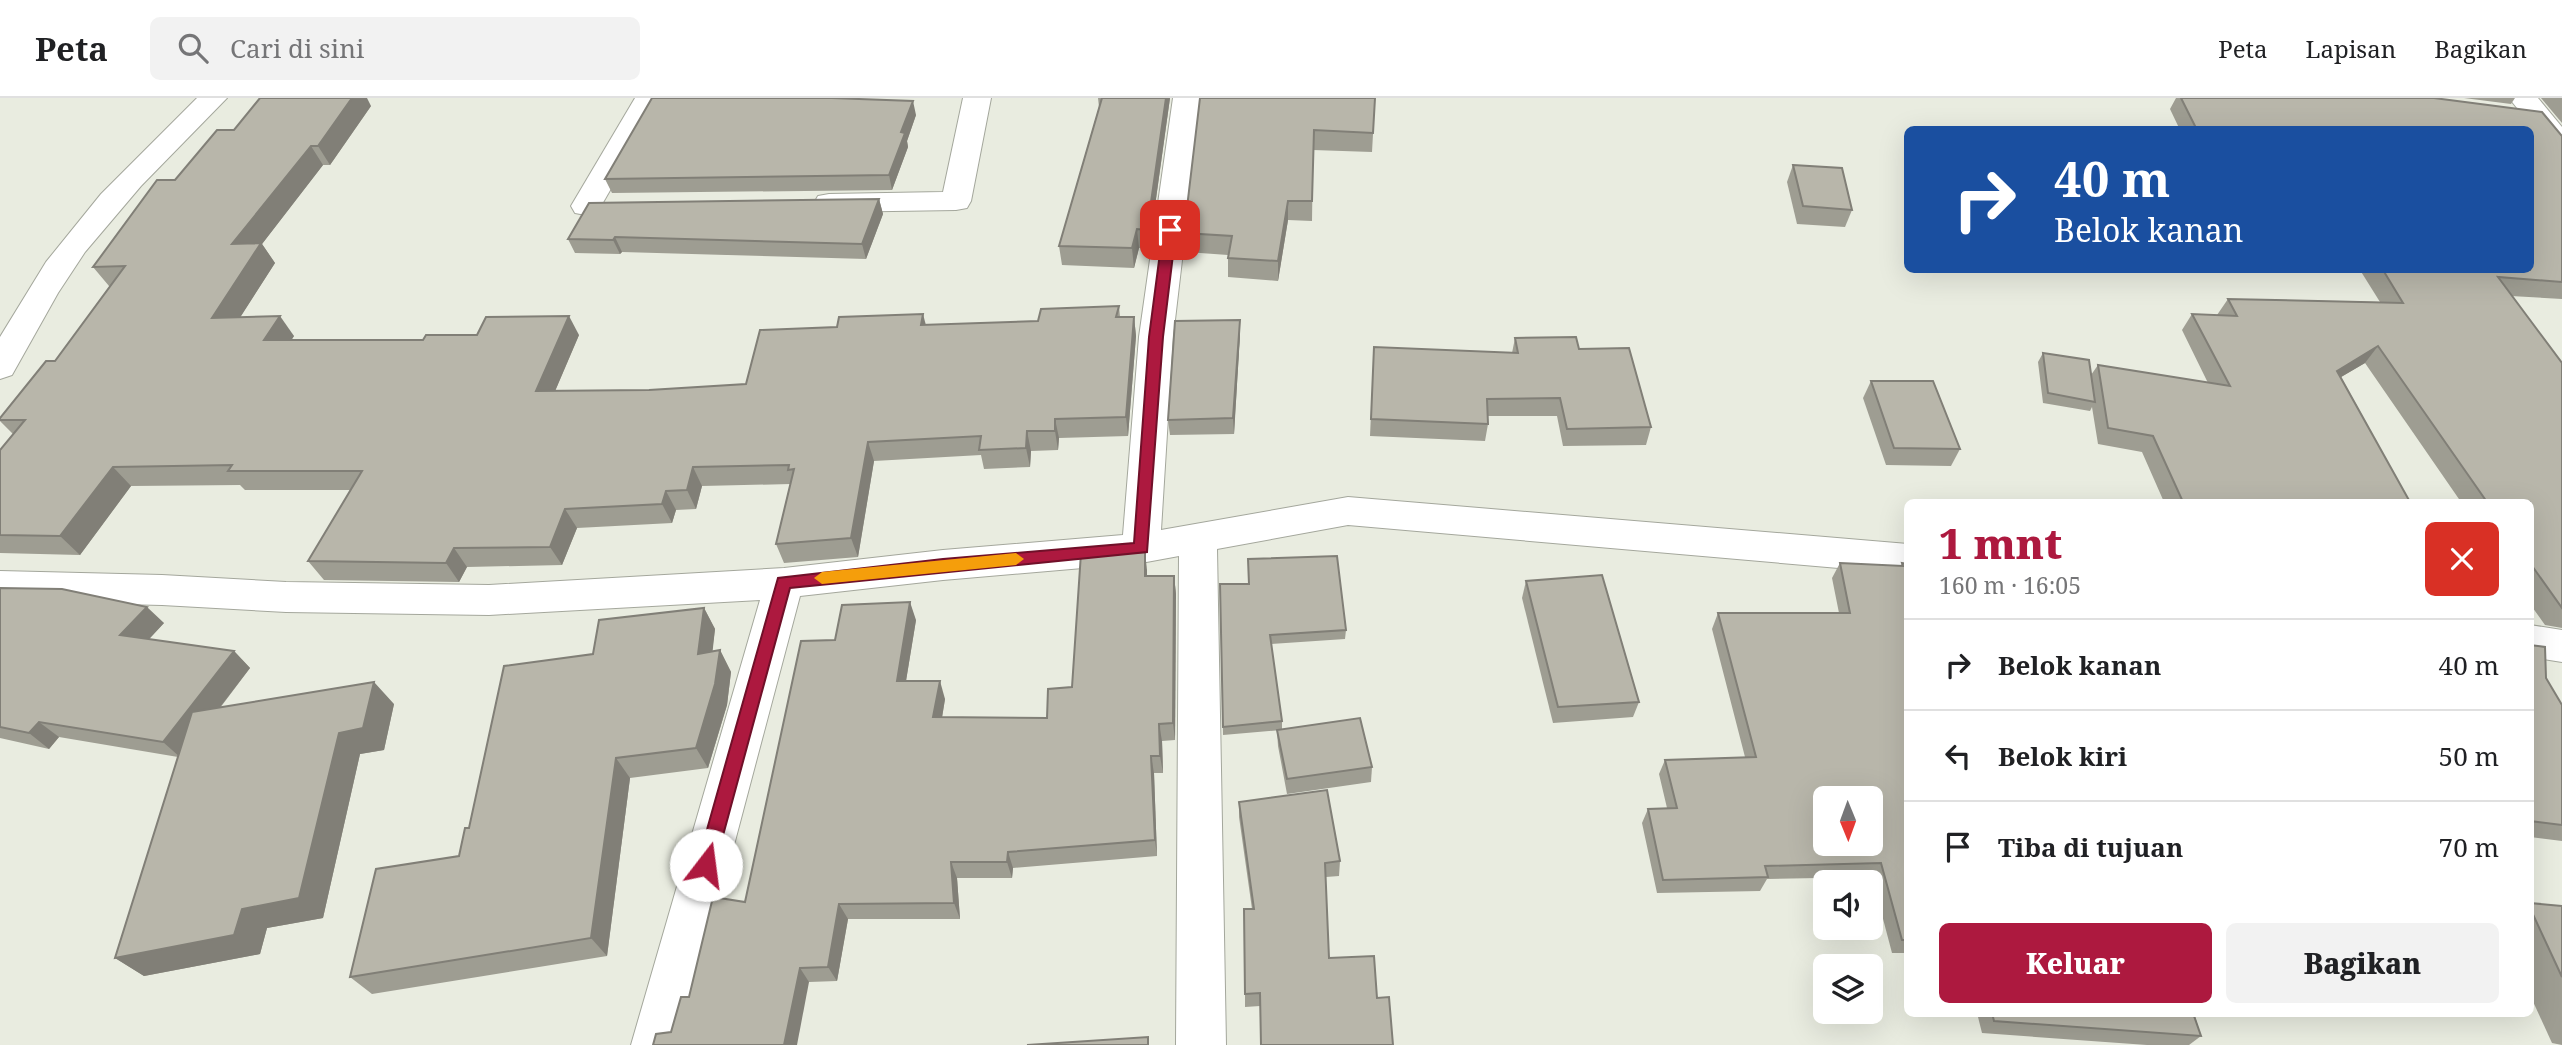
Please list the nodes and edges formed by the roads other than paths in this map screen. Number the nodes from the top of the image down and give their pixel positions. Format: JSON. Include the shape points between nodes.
{"nodes":[{"id":1,"x":213,"y":98,"type":"edge"},
{"id":2,"x":649,"y":98,"type":"edge"},
{"id":3,"x":976,"y":98,"type":"edge"},
{"id":4,"x":1187,"y":98,"type":"edge"},
{"id":5,"x":2531,"y":108,"type":"edge"},
{"id":6,"x":2497,"y":113,"type":"edge"},
{"id":7,"x":2562,"y":146,"type":"edge"},
{"id":8,"x":799,"y":203,"type":"edge"},
{"id":9,"x":612,"y":206,"type":"edge"},
{"id":10,"x":0,"y":367,"type":"edge"},
{"id":11,"x":1198,"y":536,"type":"junction"},
{"id":12,"x":1141,"y":548,"type":"junction"},
{"id":13,"x":1904,"y":559,"type":"edge"},
{"id":14,"x":784,"y":583,"type":"junction"},
{"id":15,"x":0,"y":586,"type":"edge"},
{"id":16,"x":656,"y":1045,"type":"edge"},
{"id":17,"x":1201,"y":1045,"type":"edge"}],
"edges":[{"from":1,"to":10,"type":"street","via":[[96,218],[57,269]]},
{"from":2,"to":9,"type":"street","via":[[586,206]]},
{"from":3,"to":8,"type":"street","via":[[956,201]]},
{"from":4,"to":12,"type":"street","via":[[1156,337]]},
{"from":5,"to":6,"type":"street"},
{"from":5,"to":7,"type":"street"},
{"from":11,"to":12,"type":"street"},
{"from":11,"to":13,"type":"street","via":[[1348,511]]},
{"from":11,"to":17,"type":"street"},
{"from":12,"to":14,"type":"street"},
{"from":14,"to":15,"type":"street","via":[[489,600]]},
{"from":14,"to":16,"type":"street"}]}
